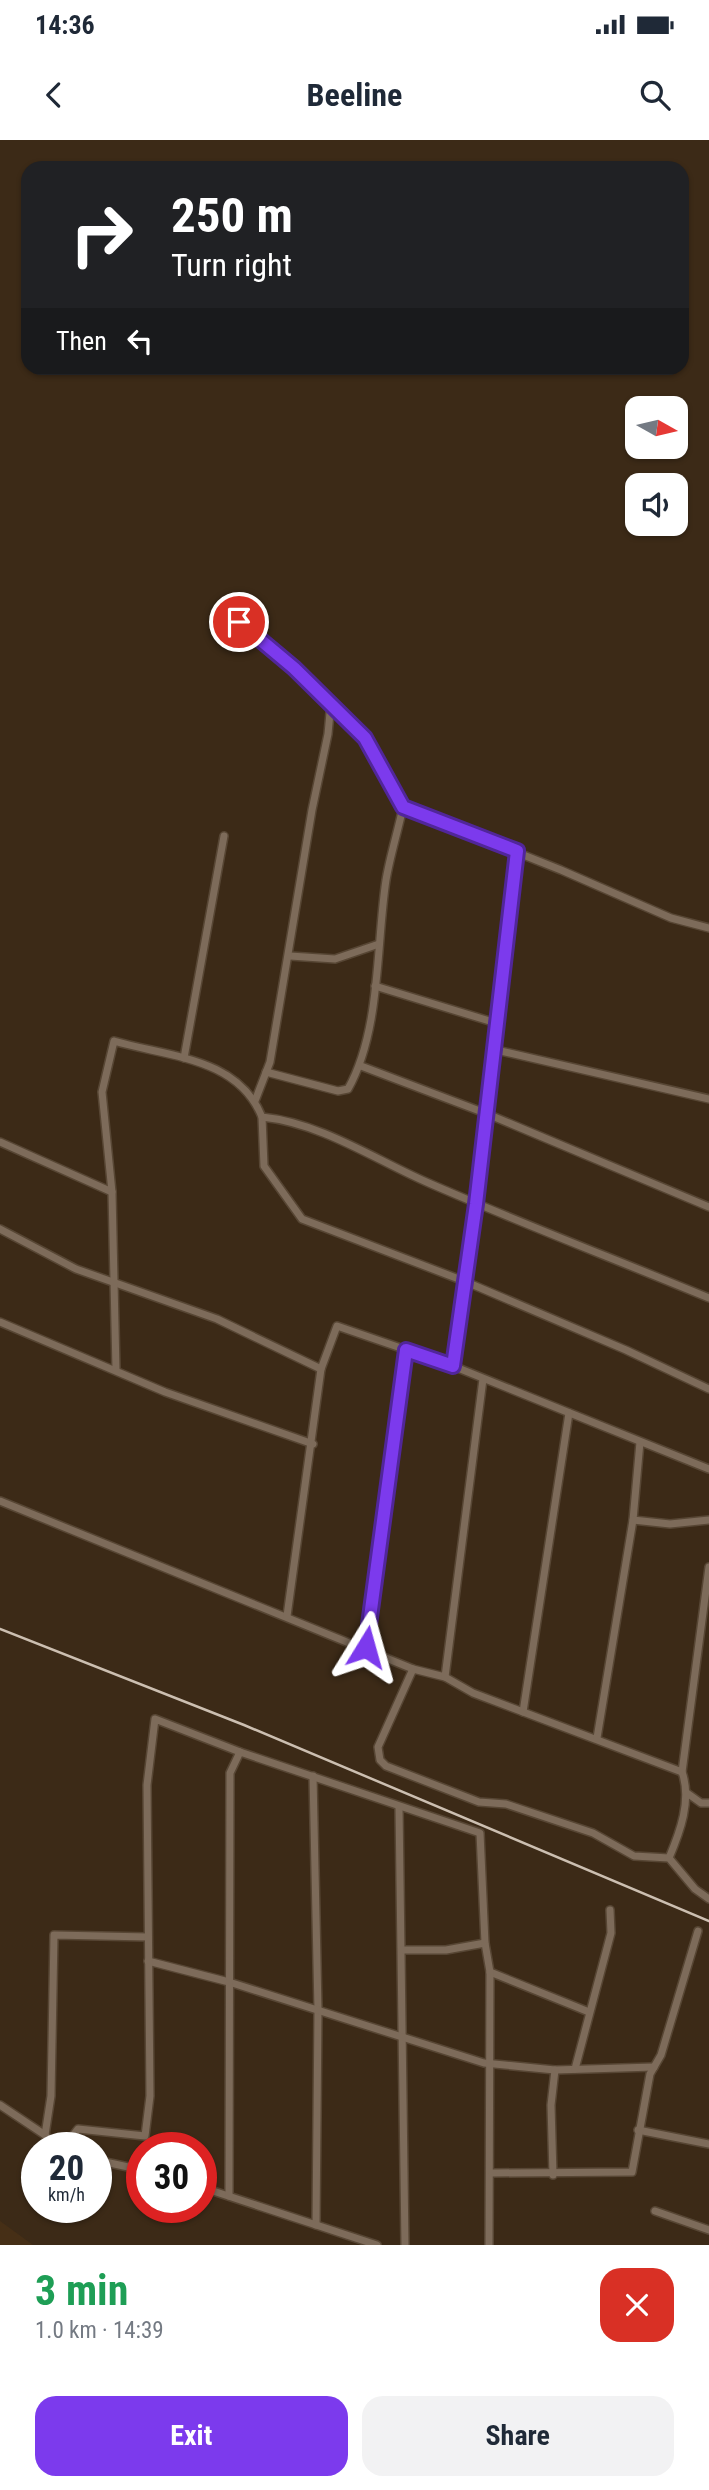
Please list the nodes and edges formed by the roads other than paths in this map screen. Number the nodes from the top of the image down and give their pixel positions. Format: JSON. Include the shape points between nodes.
{"nodes":[{"id":1,"x":221,"y":607,"type":"dead end"},
{"id":2,"x":331,"y":702,"type":"junction"},
{"id":3,"x":403,"y":807,"type":"junction"},
{"id":4,"x":225,"y":836,"type":"dead end"},
{"id":5,"x":517,"y":851,"type":"junction"},
{"id":6,"x":709,"y":928,"type":"edge"},
{"id":7,"x":379,"y":944,"type":"junction"},
{"id":8,"x":290,"y":956,"type":"junction"},
{"id":9,"x":375,"y":986,"type":"junction"},
{"id":10,"x":496,"y":1023,"type":"junction"},
{"id":11,"x":492,"y":1049,"type":"junction"},
{"id":12,"x":184,"y":1058,"type":"junction"},
{"id":13,"x":361,"y":1066,"type":"junction"},
{"id":14,"x":266,"y":1072,"type":"junction"},
{"id":15,"x":709,"y":1099,"type":"edge"},
{"id":16,"x":255,"y":1101,"type":"junction"},
{"id":17,"x":485,"y":1113,"type":"junction"},
{"id":18,"x":262,"y":1117,"type":"junction"},
{"id":19,"x":0,"y":1142,"type":"edge"},
{"id":20,"x":111,"y":1192,"type":"junction"},
{"id":21,"x":476,"y":1204,"type":"junction"},
{"id":22,"x":709,"y":1208,"type":"edge"},
{"id":23,"x":0,"y":1229,"type":"edge"},
{"id":24,"x":464,"y":1281,"type":"junction"},
{"id":25,"x":114,"y":1282,"type":"junction"},
{"id":26,"x":709,"y":1298,"type":"edge"},
{"id":27,"x":0,"y":1322,"type":"edge"},
{"id":28,"x":406,"y":1350,"type":"junction"},
{"id":29,"x":453,"y":1366,"type":"junction"},
{"id":30,"x":321,"y":1369,"type":"junction"},
{"id":31,"x":116,"y":1370,"type":"junction"},
{"id":32,"x":483,"y":1379,"type":"junction"},
{"id":33,"x":709,"y":1389,"type":"edge"},
{"id":34,"x":569,"y":1413,"type":"junction"},
{"id":35,"x":640,"y":1442,"type":"junction"},
{"id":36,"x":313,"y":1444,"type":"junction"},
{"id":37,"x":709,"y":1469,"type":"edge"},
{"id":38,"x":0,"y":1501,"type":"edge"},
{"id":39,"x":633,"y":1520,"type":"junction"},
{"id":40,"x":709,"y":1521,"type":"edge"},
{"id":41,"x":709,"y":1567,"type":"edge"},
{"id":42,"x":287,"y":1616,"type":"junction"},
{"id":43,"x":366,"y":1647,"type":"junction"},
{"id":44,"x":413,"y":1669,"type":"junction"},
{"id":45,"x":445,"y":1677,"type":"junction"},
{"id":46,"x":523,"y":1712,"type":"junction"},
{"id":47,"x":597,"y":1738,"type":"junction"},
{"id":48,"x":240,"y":1752,"type":"junction"},
{"id":49,"x":682,"y":1772,"type":"junction"},
{"id":50,"x":313,"y":1776,"type":"junction"},
{"id":51,"x":687,"y":1793,"type":"junction"},
{"id":52,"x":709,"y":1802,"type":"edge"},
{"id":53,"x":399,"y":1807,"type":"junction"},
{"id":54,"x":669,"y":1858,"type":"junction"},
{"id":55,"x":709,"y":1899,"type":"edge"},
{"id":56,"x":610,"y":1910,"type":"dead end"},
{"id":57,"x":698,"y":1931,"type":"dead end"},
{"id":58,"x":148,"y":1937,"type":"junction"},
{"id":59,"x":485,"y":1943,"type":"junction"},
{"id":60,"x":402,"y":1950,"type":"junction"},
{"id":61,"x":148,"y":1961,"type":"junction"},
{"id":62,"x":490,"y":1972,"type":"junction"},
{"id":63,"x":229,"y":1982,"type":"junction"},
{"id":64,"x":318,"y":2010,"type":"junction"},
{"id":65,"x":589,"y":2012,"type":"junction"},
{"id":66,"x":403,"y":2036,"type":"junction"},
{"id":67,"x":488,"y":2063,"type":"junction"},
{"id":68,"x":575,"y":2069,"type":"junction"},
{"id":69,"x":555,"y":2070,"type":"junction"},
{"id":70,"x":652,"y":2070,"type":"junction"},
{"id":71,"x":0,"y":2105,"type":"edge"},
{"id":72,"x":638,"y":2130,"type":"junction"},
{"id":73,"x":40,"y":2132,"type":"edge"},
{"id":74,"x":45,"y":2132,"type":"edge"},
{"id":75,"x":76,"y":2132,"type":"edge"},
{"id":76,"x":107,"y":2132,"type":"edge"},
{"id":77,"x":146,"y":2132,"type":"edge"},
{"id":78,"x":709,"y":2144,"type":"edge"},
{"id":79,"x":492,"y":2173,"type":"junction"},
{"id":80,"x":553,"y":2175,"type":"junction"},
{"id":81,"x":217,"y":2192,"type":"edge"},
{"id":82,"x":229,"y":2196,"type":"junction"},
{"id":83,"x":655,"y":2211,"type":"dead end"},
{"id":84,"x":316,"y":2225,"type":"junction"},
{"id":85,"x":709,"y":2231,"type":"edge"},
{"id":86,"x":377,"y":2245,"type":"edge"},
{"id":87,"x":405,"y":2245,"type":"edge"},
{"id":88,"x":489,"y":2245,"type":"edge"}],
"edges":[{"from":1,"to":2,"type":"street"},
{"from":2,"to":3,"type":"street","via":[[365,738]]},
{"from":2,"to":8,"type":"street"},
{"from":3,"to":5,"type":"street"},
{"from":3,"to":7,"type":"street"},
{"from":4,"to":12,"type":"street"},
{"from":5,"to":6,"type":"street","via":[[671,918]]},
{"from":5,"to":10,"type":"street"},
{"from":7,"to":8,"type":"street","via":[[335,959]]},
{"from":7,"to":9,"type":"street"},
{"from":8,"to":14,"type":"street"},
{"from":9,"to":10,"type":"street"},
{"from":9,"to":13,"type":"street"},
{"from":10,"to":11,"type":"street"},
{"from":11,"to":15,"type":"street"},
{"from":11,"to":17,"type":"street"},
{"from":12,"to":16,"type":"street","via":[[218,1068]]},
{"from":12,"to":20,"type":"street","via":[[114,1041],[102,1092]]},
{"from":13,"to":14,"type":"street","via":[[348,1089],[338,1091]]},
{"from":13,"to":17,"type":"street"},
{"from":14,"to":16,"type":"street"},
{"from":16,"to":18,"type":"street"},
{"from":17,"to":21,"type":"street"},
{"from":17,"to":22,"type":"street"},
{"from":18,"to":21,"type":"street","via":[[334,1139]]},
{"from":18,"to":24,"type":"street","via":[[264,1166],[302,1219]]},
{"from":19,"to":20,"type":"street"},
{"from":20,"to":25,"type":"street"},
{"from":21,"to":24,"type":"street"},
{"from":21,"to":26,"type":"street"},
{"from":23,"to":25,"type":"street","via":[[48,1257]]},
{"from":24,"to":29,"type":"street"},
{"from":24,"to":33,"type":"street"},
{"from":25,"to":30,"type":"street","via":[[217,1319]]},
{"from":25,"to":31,"type":"street"},
{"from":27,"to":31,"type":"street"},
{"from":28,"to":29,"type":"street"},
{"from":28,"to":30,"type":"street","via":[[337,1326]]},
{"from":28,"to":43,"type":"street"},
{"from":29,"to":32,"type":"street"},
{"from":30,"to":36,"type":"street"},
{"from":31,"to":36,"type":"street"},
{"from":32,"to":34,"type":"street"},
{"from":32,"to":45,"type":"street"},
{"from":34,"to":35,"type":"street"},
{"from":34,"to":46,"type":"street"},
{"from":35,"to":37,"type":"street"},
{"from":35,"to":39,"type":"street"},
{"from":36,"to":42,"type":"street"},
{"from":38,"to":42,"type":"street"},
{"from":39,"to":40,"type":"street","via":[[670,1524]]},
{"from":39,"to":47,"type":"street"},
{"from":41,"to":49,"type":"street"},
{"from":42,"to":43,"type":"street"},
{"from":43,"to":44,"type":"street"},
{"from":44,"to":45,"type":"street"},
{"from":44,"to":54,"type":"street","via":[[378,1747],[386,1766],[479,1802],[506,1804],[593,1833],[634,1856]]},
{"from":45,"to":46,"type":"street"},
{"from":46,"to":47,"type":"street"},
{"from":47,"to":49,"type":"street"},
{"from":48,"to":50,"type":"street"},
{"from":48,"to":58,"type":"street","via":[[155,1719],[147,1785]]},
{"from":48,"to":63,"type":"street","via":[[230,1773]]},
{"from":49,"to":51,"type":"street"},
{"from":50,"to":53,"type":"street"},
{"from":50,"to":64,"type":"street"},
{"from":51,"to":52,"type":"street","via":[[701,1803]]},
{"from":51,"to":54,"type":"street","via":[[681,1830]]},
{"from":53,"to":59,"type":"street","via":[[480,1833]]},
{"from":53,"to":60,"type":"street"},
{"from":54,"to":55,"type":"street"},
{"from":56,"to":65,"type":"street","via":[[611,1933]]},
{"from":57,"to":70,"type":"street","via":[[661,2055]]},
{"from":58,"to":61,"type":"street"},
{"from":58,"to":74,"type":"street","via":[[54,1935],[51,2096]]},
{"from":59,"to":60,"type":"street","via":[[446,1950]]},
{"from":59,"to":62,"type":"street"},
{"from":60,"to":66,"type":"street"},
{"from":61,"to":63,"type":"street"},
{"from":61,"to":77,"type":"street","via":[[150,2096]]},
{"from":62,"to":65,"type":"street"},
{"from":62,"to":67,"type":"street"},
{"from":63,"to":64,"type":"street"},
{"from":63,"to":82,"type":"street"},
{"from":64,"to":66,"type":"street"},
{"from":64,"to":84,"type":"street"},
{"from":65,"to":68,"type":"street"},
{"from":66,"to":67,"type":"street"},
{"from":66,"to":87,"type":"street"},
{"from":67,"to":69,"type":"street"},
{"from":67,"to":79,"type":"street"},
{"from":68,"to":69,"type":"street"},
{"from":68,"to":70,"type":"street"},
{"from":69,"to":80,"type":"street"},
{"from":70,"to":72,"type":"street"},
{"from":71,"to":73,"type":"street"},
{"from":72,"to":78,"type":"street"},
{"from":72,"to":80,"type":"street","via":[[632,2172]]},
{"from":75,"to":76,"type":"street"},
{"from":79,"to":80,"type":"street"},
{"from":79,"to":88,"type":"street"},
{"from":81,"to":82,"type":"street"},
{"from":82,"to":84,"type":"street"},
{"from":83,"to":85,"type":"street"},
{"from":84,"to":86,"type":"street"}]}
